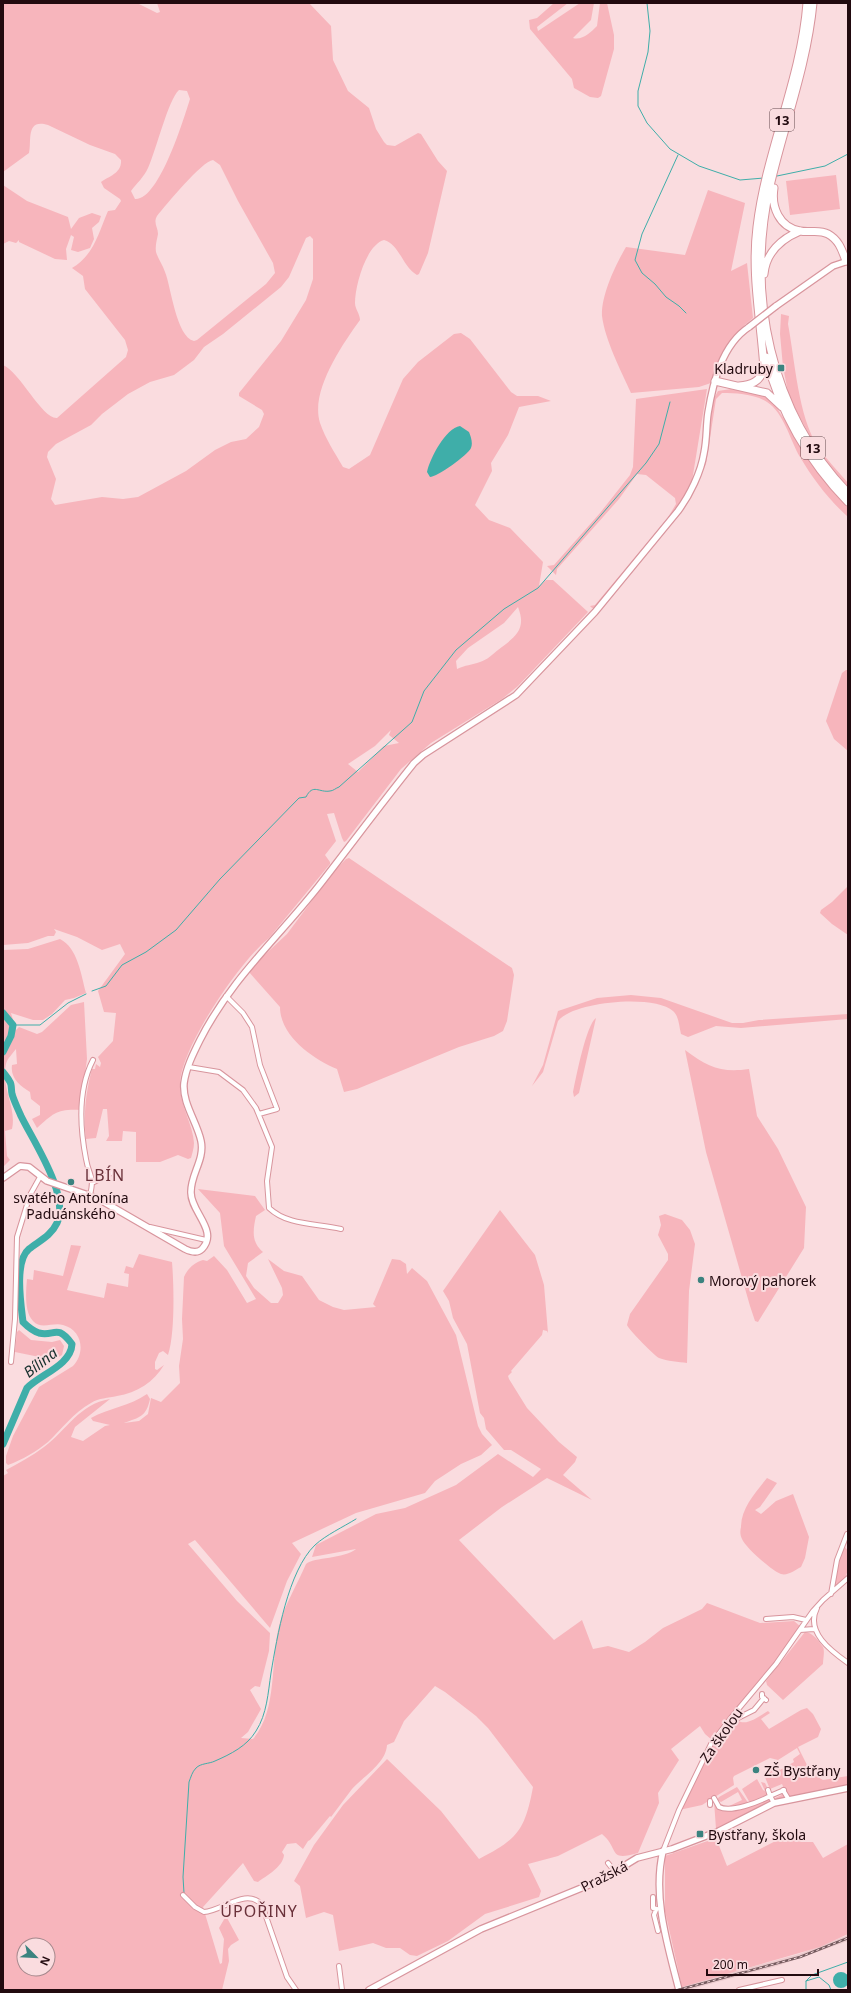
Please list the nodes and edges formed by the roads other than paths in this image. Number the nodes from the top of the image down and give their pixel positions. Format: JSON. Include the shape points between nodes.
{"nodes":[{"id":1,"x":808,"y":3,"type":"edge"},
{"id":2,"x":813,"y":3,"type":"edge"},
{"id":3,"x":776,"y":164,"type":"junction"},
{"id":4,"x":800,"y":231,"type":"junction"},
{"id":5,"x":847,"y":261,"type":"edge"},
{"id":6,"x":763,"y":330,"type":"junction"},
{"id":7,"x":715,"y":381,"type":"junction"},
{"id":8,"x":739,"y":386,"type":"junction"},
{"id":9,"x":786,"y":412,"type":"junction"},
{"id":10,"x":848,"y":493,"type":"edge"},
{"id":11,"x":848,"y":502,"type":"edge"},
{"id":12,"x":226,"y":996,"type":"junction"},
{"id":13,"x":93,"y":1060,"type":"dead end"},
{"id":14,"x":189,"y":1067,"type":"junction"},
{"id":15,"x":259,"y":1114,"type":"junction"},
{"id":16,"x":113,"y":1172,"type":"dead end"},
{"id":17,"x":40,"y":1177,"type":"junction"},
{"id":18,"x":3,"y":1178,"type":"edge"},
{"id":19,"x":94,"y":1182,"type":"junction"},
{"id":20,"x":90,"y":1195,"type":"junction"},
{"id":21,"x":147,"y":1227,"type":"junction"},
{"id":22,"x":341,"y":1229,"type":"dead end"},
{"id":23,"x":206,"y":1240,"type":"junction"},
{"id":24,"x":11,"y":1362,"type":"dead end"},
{"id":25,"x":848,"y":1529,"type":"edge"},
{"id":26,"x":848,"y":1536,"type":"edge"},
{"id":27,"x":848,"y":1578,"type":"edge"},
{"id":28,"x":831,"y":1594,"type":"junction"},
{"id":29,"x":819,"y":1604,"type":"junction"},
{"id":30,"x":766,"y":1619,"type":"dead end"},
{"id":31,"x":806,"y":1620,"type":"junction"},
{"id":32,"x":814,"y":1629,"type":"junction"},
{"id":33,"x":800,"y":1630,"type":"junction"},
{"id":34,"x":848,"y":1663,"type":"edge"},
{"id":35,"x":764,"y":1697,"type":"dead end"},
{"id":36,"x":730,"y":1719,"type":"junction"},
{"id":37,"x":848,"y":1788,"type":"edge"},
{"id":38,"x":768,"y":1790,"type":"dead end"},
{"id":39,"x":770,"y":1796,"type":"junction"},
{"id":40,"x":789,"y":1800,"type":"junction"},
{"id":41,"x":774,"y":1803,"type":"junction"},
{"id":42,"x":722,"y":1804,"type":"dead end"},
{"id":43,"x":716,"y":1831,"type":"junction"},
{"id":44,"x":722,"y":1837,"type":"dead end"},
{"id":45,"x":663,"y":1851,"type":"junction"},
{"id":46,"x":608,"y":1863,"type":"dead end"},
{"id":47,"x":615,"y":1872,"type":"junction"},
{"id":48,"x":183,"y":1895,"type":"dead end"},
{"id":49,"x":653,"y":1897,"type":"dead end"},
{"id":50,"x":658,"y":1909,"type":"junction"},
{"id":51,"x":658,"y":1932,"type":"dead end"},
{"id":52,"x":339,"y":1966,"type":"dead end"},
{"id":53,"x":782,"y":1980,"type":"dead end"},
{"id":54,"x":296,"y":1990,"type":"edge"},
{"id":55,"x":342,"y":1990,"type":"edge"},
{"id":56,"x":369,"y":1990,"type":"edge"},
{"id":57,"x":679,"y":1990,"type":"edge"},
{"id":58,"x":739,"y":1990,"type":"edge"}],
"edges":[{"from":1,"to":6,"type":"highway","number":"13","via":[[802,45],[757,226],[755,278]]},
{"from":2,"to":3,"type":"highway","number":"13","via":[[807,46]]},
{"from":3,"to":4,"type":"highway","via":[[773,194],[775,208],[782,221]]},
{"from":3,"to":6,"type":"highway","number":"13","via":[[766,205],[761,249]]},
{"from":4,"to":5,"type":"highway","via":[[828,234],[840,245]]},
{"from":4,"to":6,"type":"highway","via":[[776,246],[765,265]]},
{"from":5,"to":7,"type":"street","bridge":true,"via":[[833,266],[739,334],[726,352]]},
{"from":6,"to":8,"type":"highway","via":[[762,374],[754,382]]},
{"from":6,"to":9,"type":"highway","number":"13","via":[[767,359]]},
{"from":6,"to":10,"type":"highway","number":"13","via":[[791,408],[814,450]]},
{"from":7,"to":8,"type":"highway"},
{"from":7,"to":12,"type":"street","via":[[702,464],[684,503],[641,559],[516,695],[414,763],[318,887],[243,972]]},
{"from":8,"to":9,"type":"highway","via":[[767,393]]},
{"from":9,"to":11,"type":"highway","number":"13","via":[[809,454]]},
{"from":12,"to":14,"type":"street","via":[[208,1025]]},
{"from":12,"to":15,"type":"street","via":[[252,1027],[260,1065],[277,1109]]},
{"from":13,"to":19,"type":"street","via":[[82,1103],[81,1130],[86,1162]]},
{"from":14,"to":15,"type":"street","via":[[214,1070],[232,1080],[251,1100]]},
{"from":14,"to":23,"type":"street","via":[[184,1085],[185,1095],[201,1142],[199,1167],[191,1194],[192,1202],[205,1224]]},
{"from":15,"to":22,"type":"street","via":[[272,1147],[267,1181],[269,1208],[276,1215],[289,1221]]},
{"from":16,"to":19,"type":"street"},
{"from":17,"to":18,"type":"street","via":[[25,1165]]},
{"from":17,"to":20,"type":"street"},
{"from":17,"to":24,"type":"street","via":[[30,1195],[17,1237]]},
{"from":19,"to":20,"type":"street"},
{"from":20,"to":21,"type":"street"},
{"from":21,"to":23,"type":"street"},
{"from":21,"to":23,"type":"street","via":[[195,1252],[201,1250]]},
{"from":25,"to":26,"type":"street"},
{"from":26,"to":28,"type":"street","via":[[837,1560]]},
{"from":27,"to":28,"type":"street","name":"Za školou"},
{"from":28,"to":29,"type":"street","name":"Za školou"},
{"from":29,"to":31,"type":"street","name":"Za školou"},
{"from":29,"to":32,"type":"street","via":[[814,1617]]},
{"from":30,"to":31,"type":"street","via":[[793,1617]]},
{"from":31,"to":33,"type":"street","name":"Za školou"},
{"from":32,"to":33,"type":"street"},
{"from":32,"to":34,"type":"street","via":[[820,1639]]},
{"from":33,"to":36,"type":"street","name":"Za školou","via":[[776,1664]]},
{"from":35,"to":36,"type":"street","via":[[754,1710],[734,1720]]},
{"from":36,"to":45,"type":"street","name":"Za školou","via":[[711,1744],[698,1768]]},
{"from":37,"to":40,"type":"street","name":"Pražská"},
{"from":38,"to":39,"type":"street"},
{"from":39,"to":40,"type":"street","via":[[784,1790]]},
{"from":39,"to":41,"type":"street"},
{"from":39,"to":42,"type":"street","via":[[753,1804],[725,1809],[712,1802]]},
{"from":40,"to":41,"type":"street","name":"Pražská"},
{"from":41,"to":43,"type":"street","name":"Pražská"},
{"from":43,"to":44,"type":"street"},
{"from":43,"to":45,"type":"street","name":"Pražská"},
{"from":45,"to":47,"type":"street","name":"Pražská","via":[[637,1858]]},
{"from":45,"to":50,"type":"street"},
{"from":46,"to":47,"type":"street"},
{"from":47,"to":56,"type":"street","name":"Pražská","via":[[481,1929]]},
{"from":48,"to":54,"type":"street","via":[[204,1912],[247,1898],[258,1901],[262,1905],[287,1977]]},
{"from":49,"to":50,"type":"street","via":[[653,1908]]},
{"from":50,"to":51,"type":"street","via":[[654,1915]]},
{"from":50,"to":57,"type":"street"},
{"from":52,"to":55,"type":"street"},
{"from":53,"to":58,"type":"street"}]}
